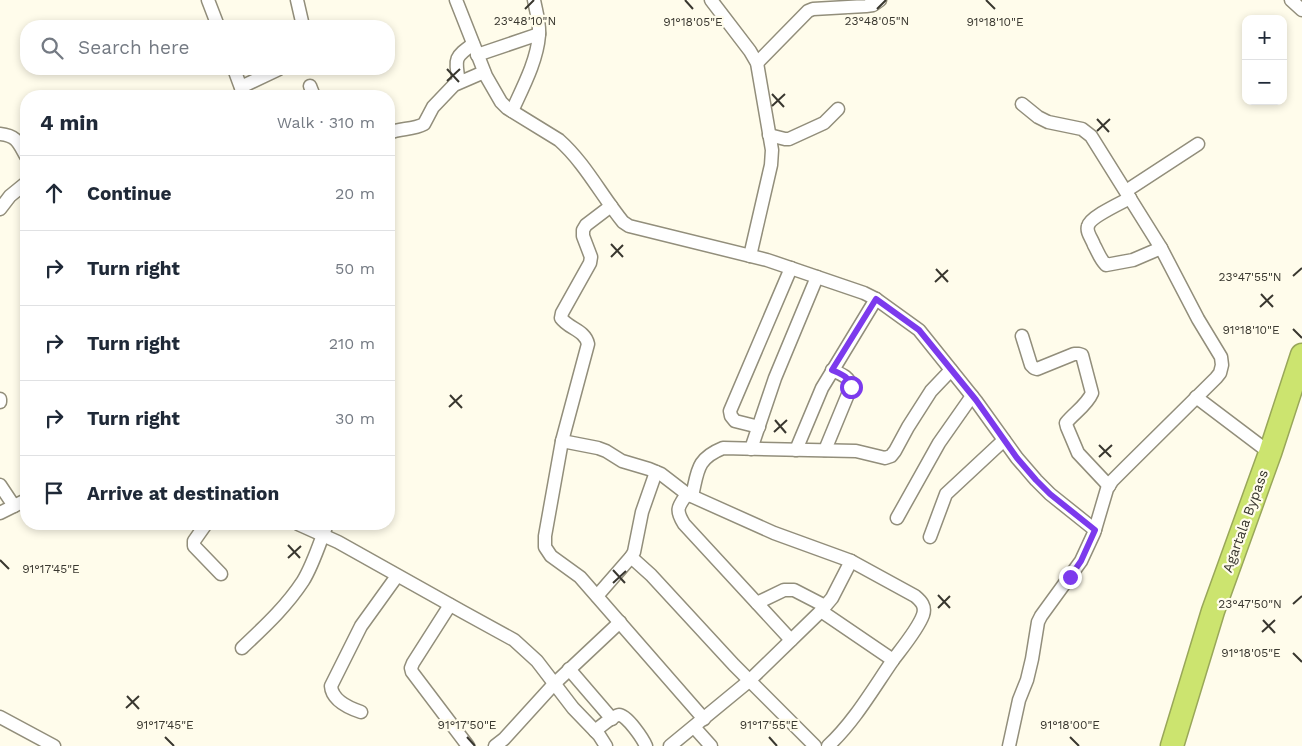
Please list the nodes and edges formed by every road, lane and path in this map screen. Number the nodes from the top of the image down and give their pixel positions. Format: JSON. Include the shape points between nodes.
{"nodes":[{"id":1,"x":208,"y":0,"type":"edge"},
{"id":2,"x":298,"y":0,"type":"edge"},
{"id":3,"x":456,"y":0,"type":"edge"},
{"id":4,"x":534,"y":0,"type":"edge"},
{"id":5,"x":711,"y":0,"type":"edge"},
{"id":6,"x":880,"y":0,"type":"edge"},
{"id":7,"x":1291,"y":0,"type":"edge"},
{"id":8,"x":1302,"y":10,"type":"edge"},
{"id":9,"x":216,"y":20,"type":"edge"},
{"id":10,"x":302,"y":20,"type":"edge"},
{"id":11,"x":539,"y":34,"type":"junction"},
{"id":12,"x":475,"y":49,"type":"junction"},
{"id":13,"x":757,"y":63,"type":"junction"},
{"id":14,"x":484,"y":72,"type":"junction"},
{"id":15,"x":236,"y":75,"type":"edge"},
{"id":16,"x":270,"y":75,"type":"edge"},
{"id":17,"x":459,"y":82,"type":"junction"},
{"id":18,"x":242,"y":90,"type":"edge"},
{"id":19,"x":246,"y":90,"type":"edge"},
{"id":20,"x":1022,"y":104,"type":"dead end"},
{"id":21,"x":838,"y":109,"type":"dead end"},
{"id":22,"x":512,"y":111,"type":"junction"},
{"id":23,"x":395,"y":130,"type":"edge"},
{"id":24,"x":0,"y":134,"type":"edge"},
{"id":25,"x":769,"y":135,"type":"junction"},
{"id":26,"x":1198,"y":144,"type":"dead end"},
{"id":27,"x":20,"y":145,"type":"edge"},
{"id":28,"x":20,"y":188,"type":"edge"},
{"id":29,"x":1128,"y":194,"type":"junction"},
{"id":30,"x":611,"y":206,"type":"junction"},
{"id":31,"x":0,"y":209,"type":"edge"},
{"id":32,"x":1161,"y":248,"type":"junction"},
{"id":33,"x":750,"y":256,"type":"junction"},
{"id":34,"x":791,"y":268,"type":"junction"},
{"id":35,"x":817,"y":277,"type":"junction"},
{"id":36,"x":876,"y":299,"type":"junction"},
{"id":37,"x":1022,"y":336,"type":"dead end"},
{"id":38,"x":1302,"y":355,"type":"edge"},
{"id":39,"x":832,"y":370,"type":"junction"},
{"id":40,"x":951,"y":370,"type":"junction"},
{"id":41,"x":972,"y":396,"type":"junction"},
{"id":42,"x":1196,"y":397,"type":"junction"},
{"id":43,"x":759,"y":427,"type":"junction"},
{"id":44,"x":1004,"y":440,"type":"junction"},
{"id":45,"x":562,"y":441,"type":"junction"},
{"id":46,"x":751,"y":449,"type":"junction"},
{"id":47,"x":796,"y":450,"type":"junction"},
{"id":48,"x":825,"y":450,"type":"junction"},
{"id":49,"x":1270,"y":453,"type":"junction"},
{"id":50,"x":656,"y":472,"type":"junction"},
{"id":51,"x":0,"y":485,"type":"edge"},
{"id":52,"x":1109,"y":486,"type":"junction"},
{"id":53,"x":690,"y":495,"type":"junction"},
{"id":54,"x":20,"y":503,"type":"edge"},
{"id":55,"x":14,"y":506,"type":"junction"},
{"id":56,"x":0,"y":512,"type":"edge"},
{"id":57,"x":897,"y":518,"type":"dead end"},
{"id":58,"x":202,"y":530,"type":"edge"},
{"id":59,"x":325,"y":530,"type":"edge"},
{"id":60,"x":1095,"y":530,"type":"junction"},
{"id":61,"x":930,"y":538,"type":"dead end"},
{"id":62,"x":631,"y":557,"type":"junction"},
{"id":63,"x":851,"y":561,"type":"junction"},
{"id":64,"x":221,"y":574,"type":"dead end"},
{"id":65,"x":398,"y":576,"type":"junction"},
{"id":66,"x":596,"y":596,"type":"junction"},
{"id":67,"x":756,"y":603,"type":"junction"},
{"id":68,"x":450,"y":605,"type":"junction"},
{"id":69,"x":823,"y":608,"type":"junction"},
{"id":70,"x":620,"y":622,"type":"junction"},
{"id":71,"x":791,"y":640,"type":"junction"},
{"id":72,"x":242,"y":648,"type":"dead end"},
{"id":73,"x":893,"y":660,"type":"junction"},
{"id":74,"x":569,"y":669,"type":"junction"},
{"id":75,"x":749,"y":680,"type":"junction"},
{"id":76,"x":554,"y":684,"type":"junction"},
{"id":77,"x":361,"y":712,"type":"dead end"},
{"id":78,"x":0,"y":717,"type":"edge"},
{"id":79,"x":612,"y":719,"type":"junction"},
{"id":80,"x":704,"y":719,"type":"junction"},
{"id":81,"x":694,"y":727,"type":"junction"},
{"id":82,"x":595,"y":731,"type":"junction"},
{"id":83,"x":54,"y":746,"type":"edge"},
{"id":84,"x":468,"y":746,"type":"edge"},
{"id":85,"x":495,"y":746,"type":"edge"},
{"id":86,"x":606,"y":746,"type":"edge"},
{"id":87,"x":646,"y":746,"type":"edge"},
{"id":88,"x":670,"y":746,"type":"edge"},
{"id":89,"x":711,"y":746,"type":"edge"},
{"id":90,"x":815,"y":746,"type":"edge"},
{"id":91,"x":828,"y":746,"type":"edge"},
{"id":92,"x":1009,"y":746,"type":"edge"},
{"id":93,"x":1172,"y":746,"type":"edge"}],
"edges":[{"from":1,"to":9,"type":"street"},
{"from":2,"to":10,"type":"street"},
{"from":3,"to":12,"type":"street"},
{"from":4,"to":11,"type":"street"},
{"from":5,"to":13,"type":"street"},
{"from":6,"to":13,"type":"street","via":[[866,6],[808,11]]},
{"from":7,"to":8,"type":"street"},
{"from":11,"to":12,"type":"street"},
{"from":11,"to":22,"type":"street","via":[[529,72]]},
{"from":12,"to":14,"type":"street"},
{"from":12,"to":17,"type":"street","via":[[457,57]]},
{"from":13,"to":25,"type":"street"},
{"from":14,"to":17,"type":"street"},
{"from":14,"to":22,"type":"street","via":[[501,102]]},
{"from":15,"to":18,"type":"street"},
{"from":16,"to":19,"type":"street"},
{"from":17,"to":23,"type":"street","via":[[433,107],[424,124],[414,129]]},
{"from":20,"to":29,"type":"street","via":[[1048,122],[1082,130],[1091,136]]},
{"from":21,"to":25,"type":"street","via":[[824,123],[789,139]]},
{"from":22,"to":30,"type":"street","via":[[559,140],[579,161]]},
{"from":24,"to":27,"type":"street","via":[[17,140]]},
{"from":25,"to":33,"type":"street","via":[[771,165]]},
{"from":26,"to":29,"type":"street"},
{"from":28,"to":31,"type":"street"},
{"from":29,"to":32,"type":"street"},
{"from":29,"to":32,"type":"street","via":[[1088,226],[1101,258],[1106,264],[1125,262]]},
{"from":30,"to":33,"type":"street","via":[[629,226]]},
{"from":30,"to":45,"type":"street","via":[[583,230],[590,263],[562,313],[561,318],[583,334],[588,344]]},
{"from":32,"to":42,"type":"street","via":[[1221,357],[1220,373]]},
{"from":33,"to":34,"type":"street"},
{"from":34,"to":35,"type":"street"},
{"from":34,"to":43,"type":"street","via":[[730,411],[735,421]]},
{"from":35,"to":36,"type":"street"},
{"from":35,"to":43,"type":"street","via":[[775,378]]},
{"from":36,"to":39,"type":"street"},
{"from":36,"to":40,"type":"street","via":[[919,330]]},
{"from":37,"to":52,"type":"street","via":[[1034,368],[1074,354],[1082,355],[1092,393],[1066,423],[1078,453]]},
{"from":38,"to":49,"type":"highway","name":"Agartala Bypass"},
{"from":39,"to":47,"type":"street"},
{"from":39,"to":48,"type":"street","via":[[848,378],[851,387]]},
{"from":40,"to":41,"type":"street"},
{"from":40,"to":48,"type":"street","via":[[931,391],[891,456],[885,458],[856,451]]},
{"from":41,"to":44,"type":"street"},
{"from":41,"to":57,"type":"street","via":[[939,443]]},
{"from":42,"to":49,"type":"street"},
{"from":42,"to":52,"type":"street"},
{"from":43,"to":46,"type":"street"},
{"from":44,"to":60,"type":"street","via":[[1050,494]]},
{"from":44,"to":61,"type":"street","via":[[946,494]]},
{"from":45,"to":50,"type":"street","via":[[606,451],[622,461]]},
{"from":45,"to":66,"type":"street","via":[[545,547],[551,556],[580,577]]},
{"from":46,"to":47,"type":"street"},
{"from":46,"to":53,"type":"street","via":[[723,448],[705,459]]},
{"from":47,"to":48,"type":"street"},
{"from":49,"to":93,"type":"highway","name":"Agartala Bypass","via":[[1216,604]]},
{"from":50,"to":53,"type":"street"},
{"from":50,"to":62,"type":"street"},
{"from":51,"to":55,"type":"street"},
{"from":52,"to":60,"type":"street"},
{"from":53,"to":63,"type":"street","via":[[774,533]]},
{"from":53,"to":67,"type":"street","via":[[678,507],[678,515]]},
{"from":54,"to":55,"type":"street"},
{"from":55,"to":56,"type":"street"},
{"from":58,"to":64,"type":"street","via":[[194,546]]},
{"from":59,"to":65,"type":"street","via":[[338,542]]},
{"from":59,"to":72,"type":"street","via":[[302,582],[277,615]]},
{"from":60,"to":92,"type":"street","via":[[1081,561],[1038,622],[1032,659]]},
{"from":62,"to":66,"type":"street"},
{"from":62,"to":75,"type":"street"},
{"from":63,"to":69,"type":"street","via":[[832,598]]},
{"from":63,"to":73,"type":"street","via":[[914,596],[924,606],[912,634]]},
{"from":65,"to":68,"type":"street"},
{"from":65,"to":77,"type":"street","via":[[361,626],[331,686],[331,691],[345,705]]},
{"from":66,"to":70,"type":"street"},
{"from":67,"to":69,"type":"street","via":[[789,589]]},
{"from":67,"to":71,"type":"street"},
{"from":68,"to":76,"type":"street","via":[[514,640]]},
{"from":68,"to":84,"type":"street","via":[[411,668]]},
{"from":69,"to":71,"type":"street"},
{"from":69,"to":73,"type":"street"},
{"from":70,"to":74,"type":"street"},
{"from":70,"to":80,"type":"street"},
{"from":71,"to":75,"type":"street"},
{"from":73,"to":91,"type":"street","via":[[848,724]]},
{"from":74,"to":76,"type":"street"},
{"from":74,"to":79,"type":"street"},
{"from":75,"to":80,"type":"street"},
{"from":75,"to":90,"type":"street"},
{"from":76,"to":82,"type":"street"},
{"from":76,"to":85,"type":"street"},
{"from":78,"to":83,"type":"street"},
{"from":79,"to":82,"type":"street"},
{"from":79,"to":87,"type":"street","via":[[620,715],[627,719]]},
{"from":80,"to":81,"type":"street"},
{"from":81,"to":88,"type":"street"},
{"from":81,"to":89,"type":"street"},
{"from":82,"to":86,"type":"street"}]}
